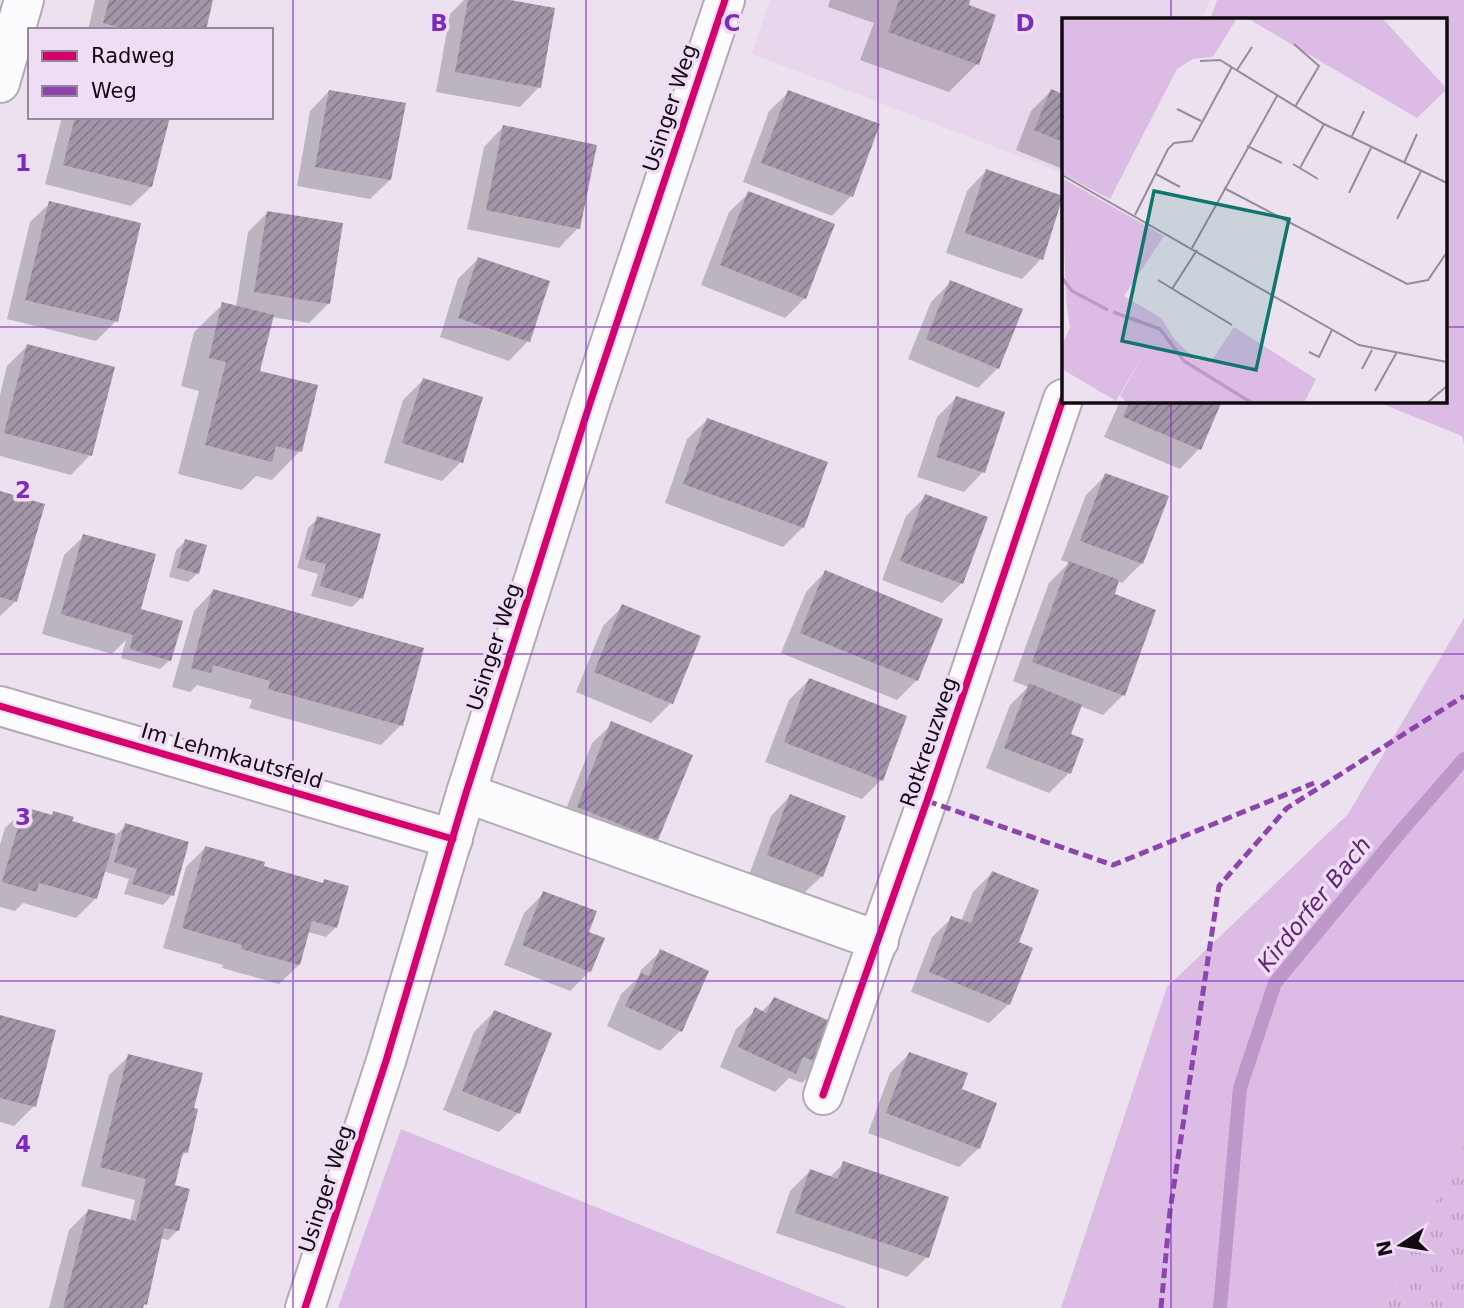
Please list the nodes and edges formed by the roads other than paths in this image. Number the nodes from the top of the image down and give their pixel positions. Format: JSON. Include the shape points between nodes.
{"nodes":[{"id":1,"x":23,"y":0,"type":"edge"},
{"id":2,"x":725,"y":0,"type":"edge"},
{"id":3,"x":0,"y":83,"type":"edge"},
{"id":4,"x":1062,"y":402,"type":"edge"},
{"id":5,"x":0,"y":706,"type":"edge"},
{"id":6,"x":466,"y":793,"type":"junction"},
{"id":7,"x":453,"y":839,"type":"junction"},
{"id":8,"x":879,"y":941,"type":"junction"},
{"id":9,"x":823,"y":1095,"type":"dead end"},
{"id":10,"x":305,"y":1308,"type":"edge"}],
"edges":[{"from":1,"to":3,"type":"street"},
{"from":2,"to":6,"type":"street","name":"Usinger Weg"},
{"from":4,"to":8,"type":"street","name":"Rotkreuzweg"},
{"from":5,"to":7,"type":"street","name":"Im Lehmkautsfeld"},
{"from":6,"to":7,"type":"street","name":"Usinger Weg"},
{"from":6,"to":8,"type":"street"},
{"from":7,"to":10,"type":"street","name":"Usinger Weg"},
{"from":8,"to":9,"type":"street","name":"Rotkreuzweg"}]}
